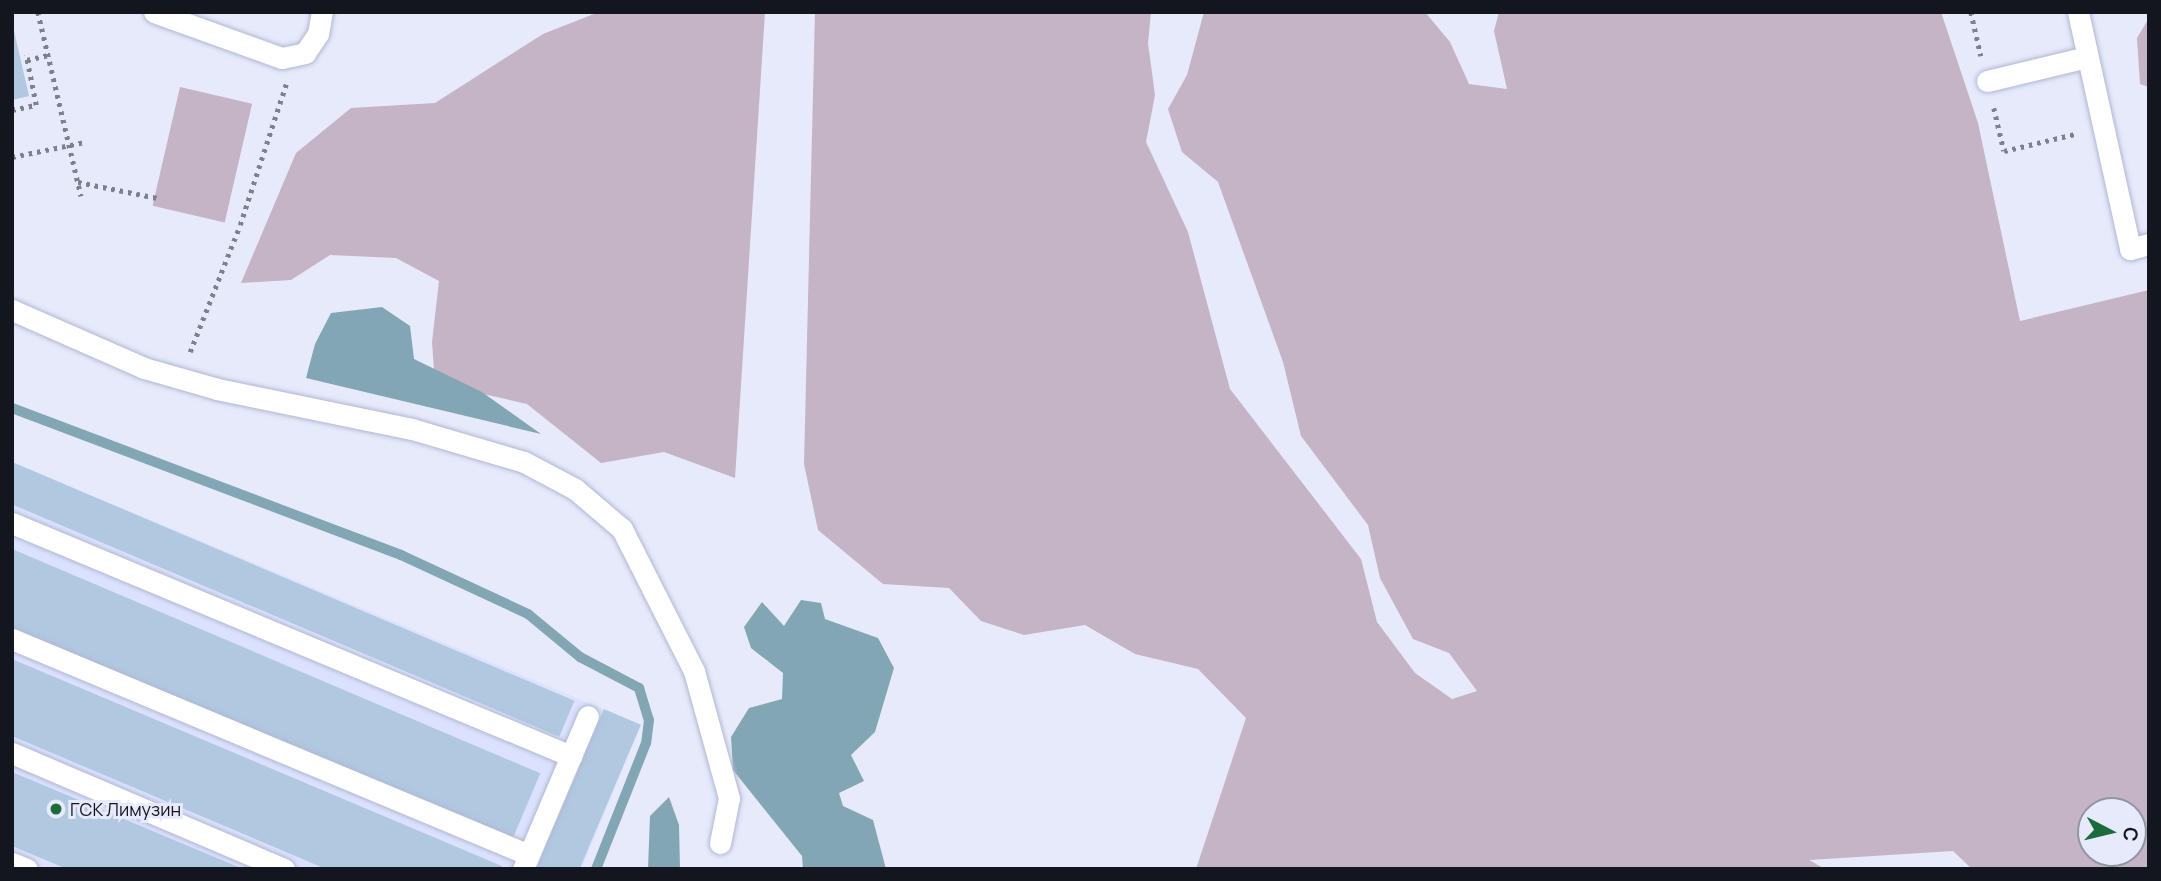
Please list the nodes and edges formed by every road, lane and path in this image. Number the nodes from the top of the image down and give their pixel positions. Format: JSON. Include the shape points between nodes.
{"nodes":[{"id":1,"x":38,"y":12,"type":"edge"},
{"id":2,"x":154,"y":12,"type":"edge"},
{"id":3,"x":322,"y":12,"type":"edge"},
{"id":4,"x":1971,"y":12,"type":"edge"},
{"id":5,"x":2078,"y":12,"type":"edge"},
{"id":6,"x":48,"y":55,"type":"junction"},
{"id":7,"x":292,"y":56,"type":"junction"},
{"id":8,"x":2087,"y":57,"type":"junction"},
{"id":9,"x":1987,"y":81,"type":"junction"},
{"id":10,"x":12,"y":110,"type":"edge"},
{"id":11,"x":2103,"y":128,"type":"junction"},
{"id":12,"x":85,"y":142,"type":"dead end"},
{"id":13,"x":69,"y":146,"type":"junction"},
{"id":14,"x":12,"y":157,"type":"edge"},
{"id":15,"x":78,"y":182,"type":"junction"},
{"id":16,"x":81,"y":196,"type":"dead end"},
{"id":17,"x":156,"y":198,"type":"dead end"},
{"id":18,"x":2149,"y":244,"type":"edge"},
{"id":19,"x":12,"y":310,"type":"edge"},
{"id":20,"x":189,"y":381,"type":"junction"},
{"id":21,"x":12,"y":523,"type":"edge"},
{"id":22,"x":12,"y":639,"type":"edge"},
{"id":23,"x":588,"y":716,"type":"dead end"},
{"id":24,"x":12,"y":753,"type":"edge"},
{"id":25,"x":571,"y":756,"type":"junction"},
{"id":26,"x":720,"y":843,"type":"dead end"},
{"id":27,"x":526,"y":862,"type":"edge"},
{"id":28,"x":12,"y":863,"type":"edge"},
{"id":29,"x":27,"y":869,"type":"edge"},
{"id":30,"x":284,"y":869,"type":"edge"}],
"edges":[{"from":1,"to":6,"type":"path"},
{"from":2,"to":7,"type":"lane","via":[[272,55]]},
{"from":3,"to":7,"type":"lane","via":[[318,34],[306,53]]},
{"from":4,"to":9,"type":"path"},
{"from":5,"to":8,"type":"lane"},
{"from":6,"to":10,"type":"path","via":[[27,58],[36,105]]},
{"from":6,"to":13,"type":"path"},
{"from":7,"to":20,"type":"path","via":[[240,225],[190,352]]},
{"from":8,"to":9,"type":"lane"},
{"from":8,"to":11,"type":"lane"},
{"from":9,"to":11,"type":"path","via":[[2004,151]]},
{"from":11,"to":18,"type":"lane","via":[[2130,249]]},
{"from":12,"to":13,"type":"path"},
{"from":13,"to":14,"type":"path"},
{"from":13,"to":15,"type":"path"},
{"from":15,"to":16,"type":"path"},
{"from":15,"to":17,"type":"path"},
{"from":19,"to":20,"type":"lane","via":[[144,368]]},
{"from":20,"to":26,"type":"lane","via":[[412,429],[524,462],[575,489],[622,529],[694,671],[729,798]]},
{"from":21,"to":25,"type":"lane"},
{"from":22,"to":27,"type":"lane"},
{"from":23,"to":25,"type":"lane"},
{"from":24,"to":30,"type":"lane"},
{"from":25,"to":27,"type":"lane"},
{"from":28,"to":29,"type":"lane"}]}
